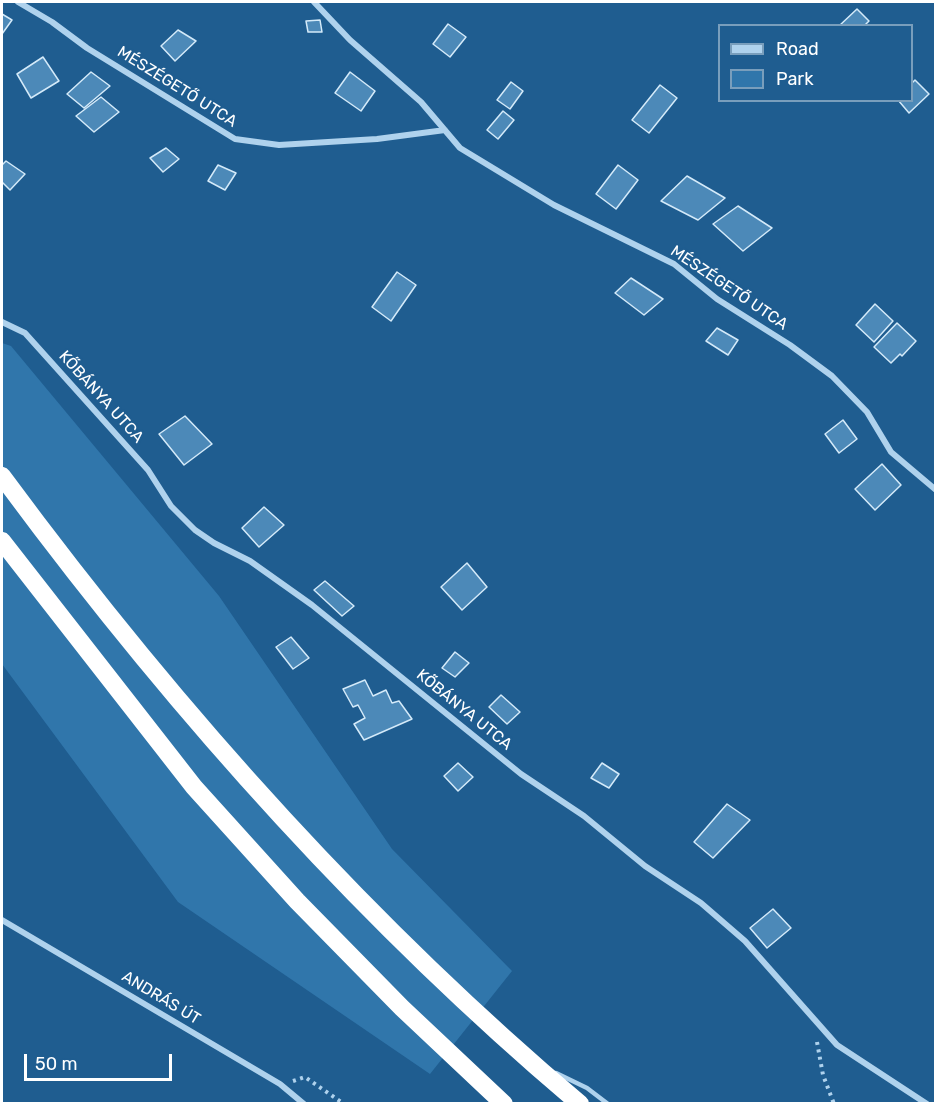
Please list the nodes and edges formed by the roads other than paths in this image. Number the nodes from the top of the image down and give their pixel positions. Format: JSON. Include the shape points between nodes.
{"nodes":[{"id":1,"x":18,"y":2,"type":"edge"},
{"id":2,"x":314,"y":2,"type":"edge"},
{"id":3,"x":445,"y":130,"type":"junction"},
{"id":4,"x":2,"y":322,"type":"edge"},
{"id":5,"x":2,"y":476,"type":"edge"},
{"id":6,"x":936,"y":490,"type":"edge"},
{"id":7,"x":2,"y":541,"type":"edge"},
{"id":8,"x":2,"y":920,"type":"edge"},
{"id":9,"x":526,"y":1058,"type":"junction"},
{"id":10,"x":304,"y":1104,"type":"edge"},
{"id":11,"x":504,"y":1104,"type":"edge"},
{"id":12,"x":580,"y":1104,"type":"edge"},
{"id":13,"x":608,"y":1104,"type":"edge"},
{"id":14,"x":927,"y":1104,"type":"edge"}],
"edges":[{"from":1,"to":3,"type":"street","name":"MÉSZÉGETŐ UTCA","via":[[235,139],[279,145]]},
{"from":2,"to":3,"type":"street","name":"MÉSZÉGETŐ UTCA","via":[[350,40],[421,102]]},
{"from":3,"to":6,"type":"street","name":"MÉSZÉGETŐ UTCA","via":[[460,148],[554,205],[674,264],[717,299],[790,345],[832,376],[867,412],[891,452]]},
{"from":4,"to":14,"type":"street","name":"KŐBÁNYA UTCA","via":[[25,333],[148,470],[171,506],[195,530],[250,561],[312,605],[521,774],[701,903],[745,941],[837,1045]]},
{"from":5,"to":9,"type":"highway","via":[[106,613],[211,737],[415,955]]},
{"from":7,"to":11,"type":"highway","via":[[194,786],[297,901]]},
{"from":8,"to":10,"type":"street","name":"ANDRÁS ÚT","via":[[280,1084]]},
{"from":9,"to":12,"type":"highway"},
{"from":9,"to":13,"type":"lane","via":[[586,1088]]}]}
